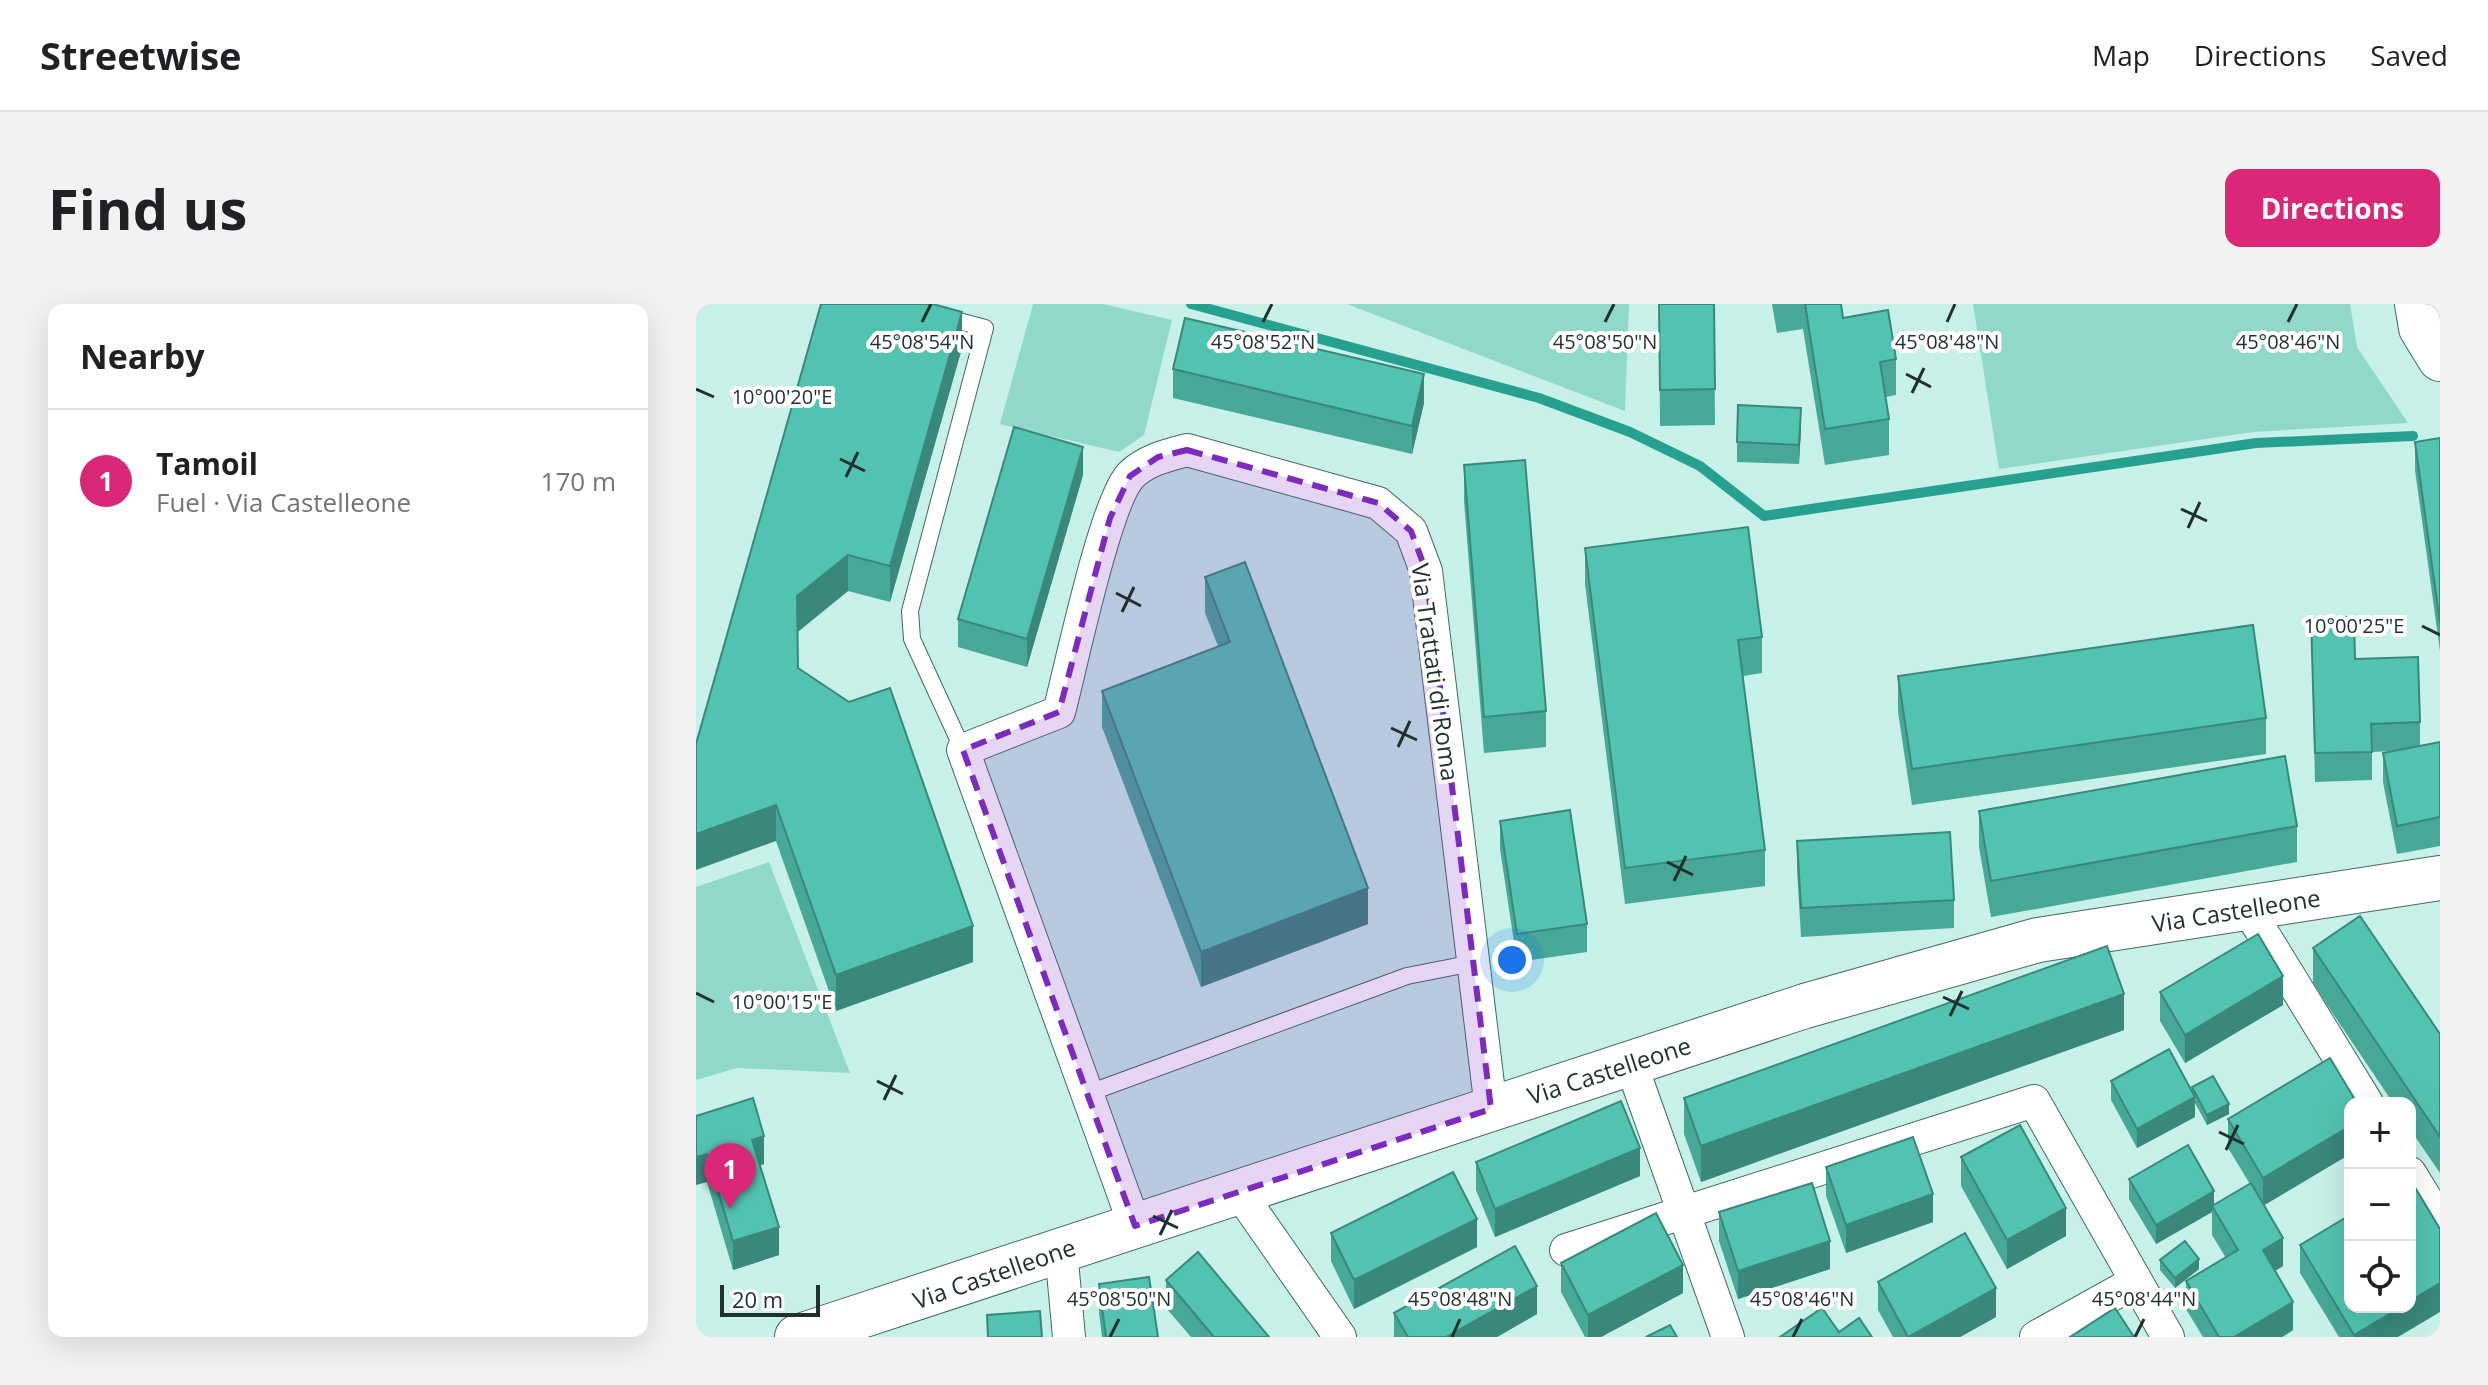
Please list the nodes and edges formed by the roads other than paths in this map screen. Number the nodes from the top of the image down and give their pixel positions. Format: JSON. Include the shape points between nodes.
{"nodes":[{"id":1,"x":2417,"y":304,"type":"edge"},
{"id":2,"x":931,"y":314,"type":"edge"},
{"id":3,"x":2440,"y":359,"type":"edge"},
{"id":4,"x":963,"y":750,"type":"junction"},
{"id":5,"x":2440,"y":878,"type":"edge"},
{"id":6,"x":2248,"y":909,"type":"junction"},
{"id":7,"x":1473,"y":963,"type":"junction"},
{"id":8,"x":1631,"y":1064,"type":"junction"},
{"id":9,"x":1089,"y":1093,"type":"junction"},
{"id":10,"x":2363,"y":1097,"type":"edge"},
{"id":11,"x":1491,"y":1109,"type":"junction"},
{"id":12,"x":2416,"y":1183,"type":"edge"},
{"id":13,"x":1239,"y":1192,"type":"junction"},
{"id":14,"x":1683,"y":1212,"type":"junction"},
{"id":15,"x":2440,"y":1222,"type":"edge"},
{"id":16,"x":1135,"y":1226,"type":"junction"},
{"id":17,"x":1061,"y":1250,"type":"junction"},
{"id":18,"x":1566,"y":1250,"type":"dead end"},
{"id":19,"x":2135,"y":1282,"type":"junction"},
{"id":20,"x":797,"y":1337,"type":"edge"},
{"id":21,"x":1069,"y":1337,"type":"edge"},
{"id":22,"x":1340,"y":1337,"type":"edge"},
{"id":23,"x":1728,"y":1337,"type":"edge"},
{"id":24,"x":2036,"y":1337,"type":"edge"},
{"id":25,"x":2168,"y":1337,"type":"edge"}],
"edges":[{"from":1,"to":3,"type":"main road","via":[[2421,328]]},
{"from":2,"to":4,"type":"lane","via":[[985,328],[910,611],[912,639]]},
{"from":4,"to":7,"type":"street","name":"Via Trattati di Roma","via":[[1059,712],[1110,518],[1130,476],[1158,457],[1187,450],[1378,503],[1411,531],[1426,571]]},
{"from":4,"to":9,"type":"street"},
{"from":5,"to":6,"type":"main road","name":"Via Castelleone"},
{"from":6,"to":8,"type":"main road","name":"Via Castelleone","via":[[2038,940],[1805,1006]]},
{"from":6,"to":10,"type":"street"},
{"from":7,"to":9,"type":"lane","via":[[1407,976]]},
{"from":7,"to":11,"type":"street","name":"Via Trattati di Roma"},
{"from":8,"to":11,"type":"main road","name":"Via Castelleone"},
{"from":8,"to":14,"type":"street"},
{"from":9,"to":16,"type":"street"},
{"from":11,"to":13,"type":"main road","name":"Via Castelleone"},
{"from":12,"to":15,"type":"street"},
{"from":13,"to":16,"type":"main road","name":"Via Castelleone"},
{"from":13,"to":22,"type":"street"},
{"from":14,"to":18,"type":"street"},
{"from":14,"to":19,"type":"street","via":[[2034,1101]]},
{"from":14,"to":23,"type":"street"},
{"from":16,"to":17,"type":"main road","name":"Via Castelleone"},
{"from":17,"to":20,"type":"main road","name":"Via Castelleone"},
{"from":17,"to":21,"type":"street"},
{"from":19,"to":24,"type":"street"},
{"from":19,"to":25,"type":"street"}]}
